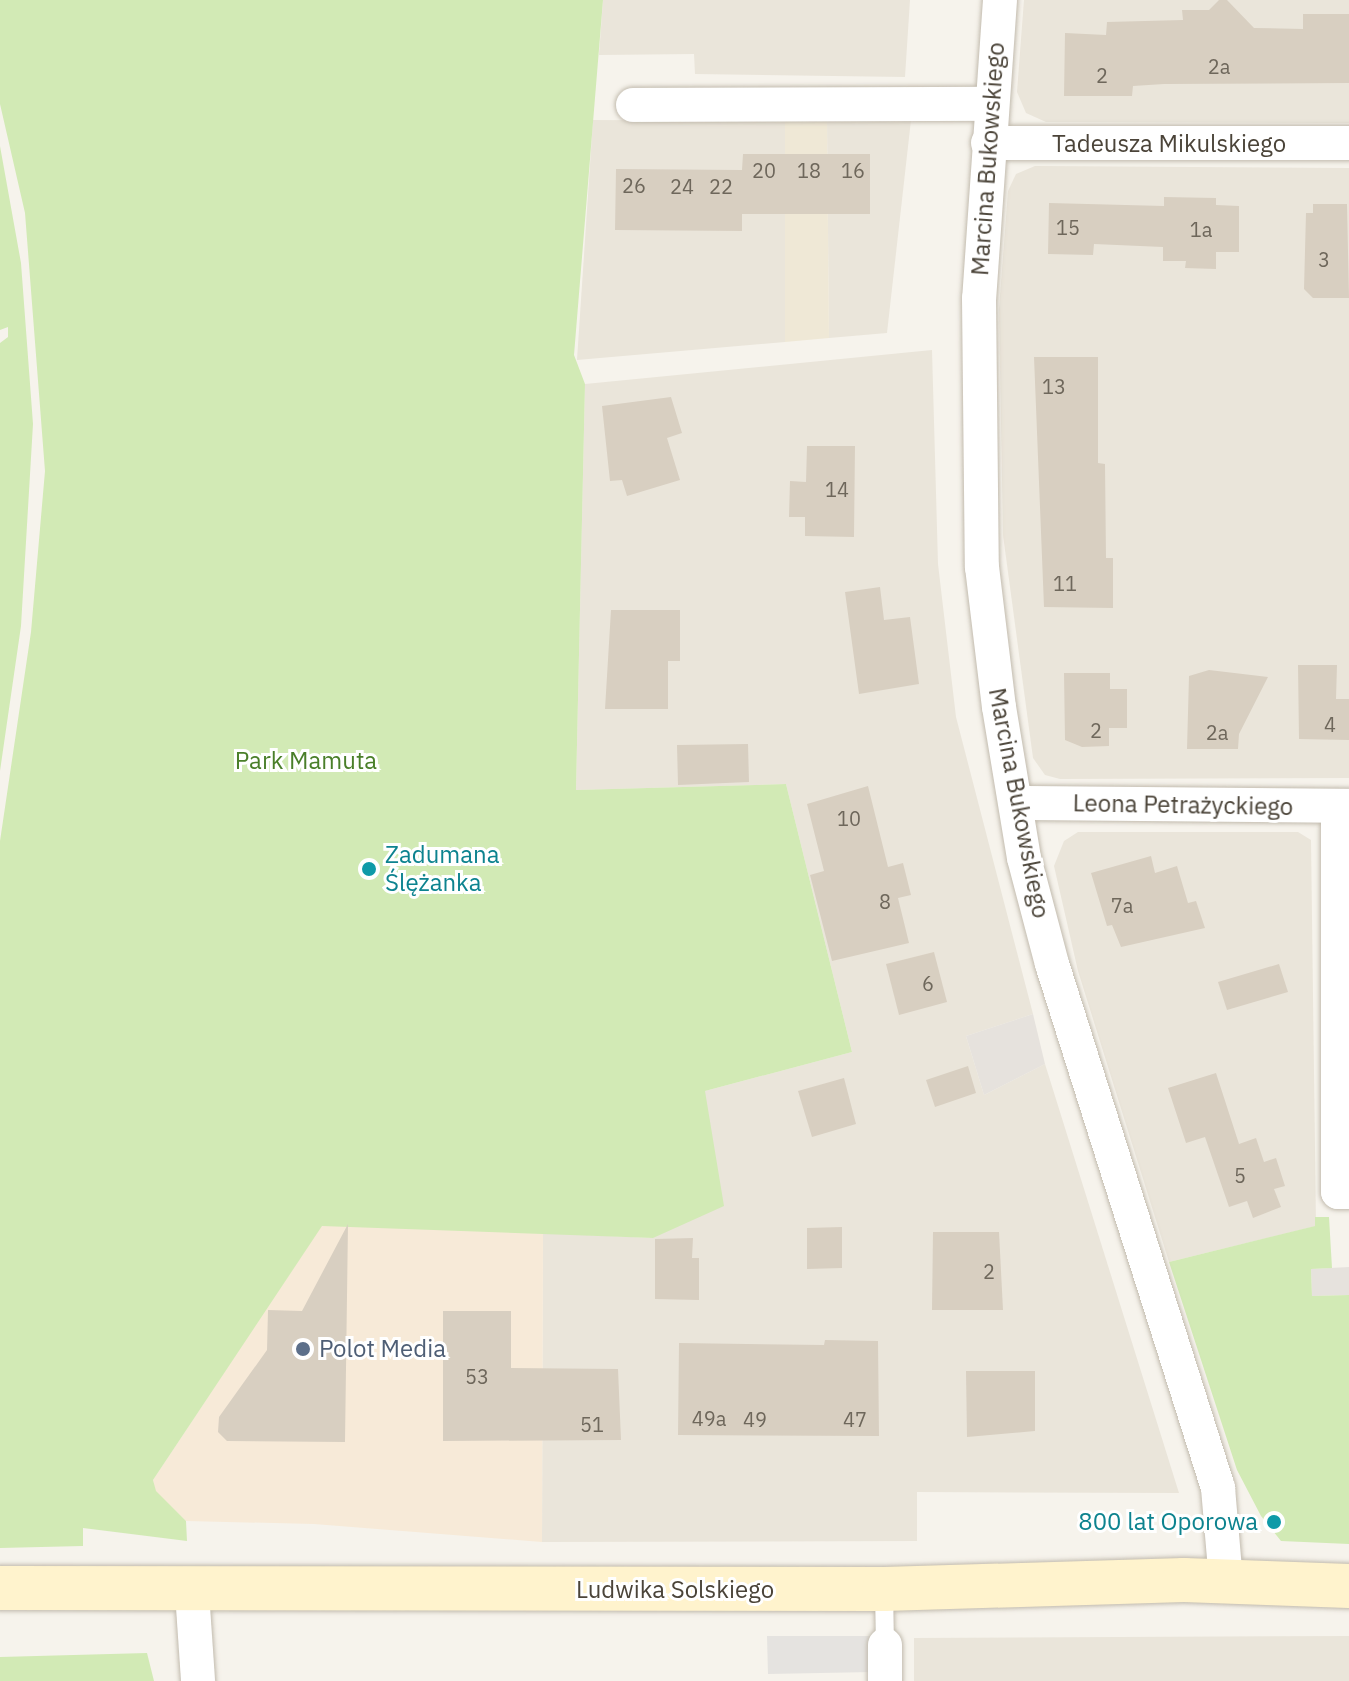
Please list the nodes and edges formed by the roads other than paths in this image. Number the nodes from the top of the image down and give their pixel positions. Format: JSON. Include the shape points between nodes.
{"nodes":[{"id":1,"x":1000,"y":0,"type":"edge"},
{"id":2,"x":992,"y":104,"type":"junction"},
{"id":3,"x":633,"y":105,"type":"dead end"},
{"id":4,"x":988,"y":143,"type":"junction"},
{"id":5,"x":1349,"y":143,"type":"edge"},
{"id":6,"x":1017,"y":803,"type":"junction"},
{"id":7,"x":1344,"y":807,"type":"edge"},
{"id":8,"x":1349,"y":1192,"type":"edge"},
{"id":9,"x":1226,"y":1581,"type":"junction"},
{"id":10,"x":1349,"y":1586,"type":"edge"},
{"id":11,"x":0,"y":1588,"type":"edge"},
{"id":12,"x":884,"y":1589,"type":"junction"},
{"id":13,"x":192,"y":1592,"type":"junction"},
{"id":14,"x":885,"y":1645,"type":"joint"},
{"id":15,"x":198,"y":1681,"type":"edge"},
{"id":16,"x":885,"y":1681,"type":"edge"}],
"edges":[{"from":1,"to":2,"type":"street","name":"Marcina Bukowskiego"},
{"from":2,"to":3,"type":"street"},
{"from":2,"to":4,"type":"street","name":"Marcina Bukowskiego"},
{"from":4,"to":5,"type":"street","name":"Tadeusza Mikulskiego"},
{"from":4,"to":6,"type":"street","name":"Marcina Bukowskiego","via":[[979,298],[982,567]]},
{"from":6,"to":7,"type":"street","name":"Leona Petrażyckiego"},
{"from":6,"to":9,"type":"street","name":"Marcina Bukowskiego","via":[[1024,858],[1079,1058],[1218,1488]]},
{"from":7,"to":8,"type":"street","via":[[1338,1192]]},
{"from":9,"to":10,"type":"main road","name":"Ludwika Solskiego"},
{"from":9,"to":12,"type":"main road","name":"Ludwika Solskiego"},
{"from":11,"to":13,"type":"main road","name":"Ludwika Solskiego"},
{"from":12,"to":13,"type":"main road","name":"Ludwika Solskiego"},
{"from":12,"to":14,"type":"lane"},
{"from":13,"to":15,"type":"street"},
{"from":14,"to":16,"type":"street"}]}
